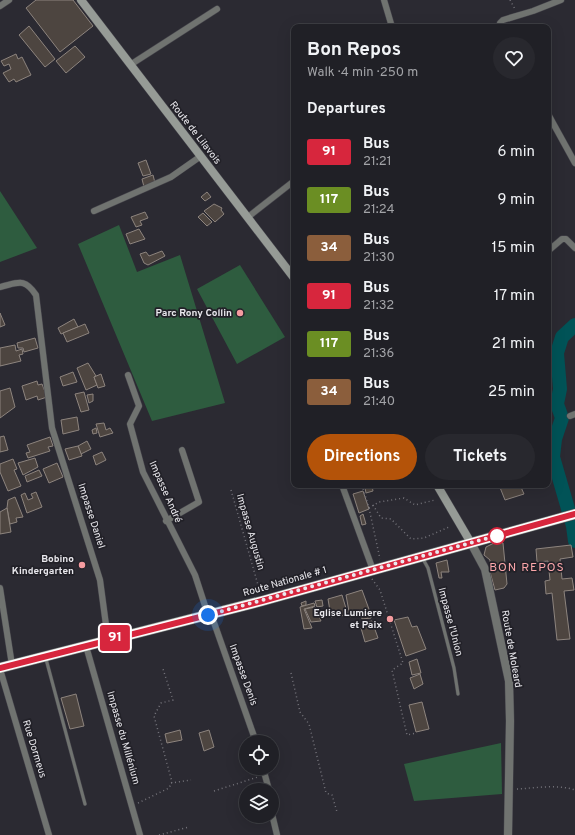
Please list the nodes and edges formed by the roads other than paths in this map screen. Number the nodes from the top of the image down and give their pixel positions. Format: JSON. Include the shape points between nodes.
{"nodes":[{"id":1,"x":9,"y":0,"type":"edge"},
{"id":2,"x":80,"y":0,"type":"edge"},
{"id":3,"x":384,"y":0,"type":"edge"},
{"id":4,"x":561,"y":0,"type":"edge"},
{"id":5,"x":0,"y":6,"type":"edge"},
{"id":6,"x":217,"y":9,"type":"dead end"},
{"id":7,"x":391,"y":24,"type":"edge"},
{"id":8,"x":500,"y":24,"type":"edge"},
{"id":9,"x":130,"y":65,"type":"junction"},
{"id":10,"x":551,"y":119,"type":"edge"},
{"id":11,"x":201,"y":156,"type":"junction"},
{"id":12,"x":575,"y":163,"type":"edge"},
{"id":13,"x":291,"y":183,"type":"edge"},
{"id":14,"x":94,"y":211,"type":"dead end"},
{"id":15,"x":248,"y":217,"type":"junction"},
{"id":16,"x":551,"y":248,"type":"edge"},
{"id":17,"x":575,"y":248,"type":"edge"},
{"id":18,"x":291,"y":274,"type":"edge"},
{"id":19,"x":0,"y":287,"type":"edge"},
{"id":20,"x":128,"y":375,"type":"dead end"},
{"id":21,"x":182,"y":450,"type":"dead end"},
{"id":22,"x":343,"y":488,"type":"edge"},
{"id":23,"x":439,"y":488,"type":"edge"},
{"id":24,"x":575,"y":514,"type":"edge"},
{"id":25,"x":166,"y":521,"type":"junction"},
{"id":26,"x":472,"y":543,"type":"junction"},
{"id":27,"x":421,"y":556,"type":"junction"},
{"id":28,"x":374,"y":569,"type":"junction"},
{"id":29,"x":0,"y":588,"type":"edge"},
{"id":30,"x":210,"y":615,"type":"junction"},
{"id":31,"x":108,"y":640,"type":"junction"},
{"id":32,"x":86,"y":646,"type":"junction"},
{"id":33,"x":46,"y":657,"type":"junction"},
{"id":34,"x":12,"y":665,"type":"junction"},
{"id":35,"x":0,"y":669,"type":"edge"},
{"id":36,"x":458,"y":694,"type":"dead end"},
{"id":37,"x":253,"y":735,"type":"edge"},
{"id":38,"x":85,"y":804,"type":"dead end"},
{"id":39,"x":274,"y":823,"type":"edge"},
{"id":40,"x":49,"y":835,"type":"edge"},
{"id":41,"x":140,"y":835,"type":"edge"},
{"id":42,"x":277,"y":835,"type":"edge"},
{"id":43,"x":508,"y":835,"type":"edge"}],
"edges":[{"from":1,"to":5,"type":"street"},
{"from":2,"to":9,"type":"main road","name":"Route de Lilavois"},
{"from":3,"to":7,"type":"street"},
{"from":4,"to":8,"type":"street","via":[[503,20]]},
{"from":6,"to":9,"type":"street"},
{"from":9,"to":11,"type":"main road","name":"Route de Lilavois"},
{"from":10,"to":12,"type":"street"},
{"from":11,"to":14,"type":"street","via":[[171,177]]},
{"from":11,"to":15,"type":"main road","name":"Route de Lilavois"},
{"from":13,"to":15,"type":"street"},
{"from":15,"to":18,"type":"main road","name":"Route de Lilavois"},
{"from":16,"to":17,"type":"street","via":[[562,239]]},
{"from":19,"to":31,"type":"street","name":"Impasse Daniel","via":[[24,282],[36,295],[52,428],[100,580]]},
{"from":20,"to":25,"type":"street","name":"Impasse André","via":[[139,406],[130,424],[143,472]]},
{"from":21,"to":25,"type":"street","via":[[199,502]]},
{"from":22,"to":28,"type":"street"},
{"from":23,"to":26,"type":"main road"},
{"from":24,"to":26,"type":"main road","name":"Route Nationale # 1"},
{"from":25,"to":30,"type":"street","name":"Impasse André","via":[[195,575]]},
{"from":26,"to":27,"type":"main road","name":"Route Nationale # 1"},
{"from":26,"to":43,"type":"street","name":"Route de Moleard","via":[[485,569],[509,681]]},
{"from":27,"to":28,"type":"main road","name":"Route Nationale # 1"},
{"from":27,"to":36,"type":"lane","name":"Impasse l'Union","via":[[428,568],[454,668]]},
{"from":28,"to":30,"type":"main road","name":"Route Nationale # 1"},
{"from":29,"to":34,"type":"street"},
{"from":30,"to":31,"type":"main road","name":"Route Nationale # 1"},
{"from":30,"to":37,"type":"street","name":"Impasse Denis"},
{"from":31,"to":32,"type":"main road","name":"Route Nationale # 1"},
{"from":32,"to":33,"type":"main road","name":"Route Nationale # 1"},
{"from":32,"to":41,"type":"street","name":"Impasse du Millénium"},
{"from":33,"to":34,"type":"main road","name":"Route Nationale # 1"},
{"from":33,"to":38,"type":"lane"},
{"from":34,"to":35,"type":"main road","name":"Route Nationale # 1"},
{"from":35,"to":40,"type":"street","name":"Rue Dormeus"},
{"from":39,"to":42,"type":"street"}]}
